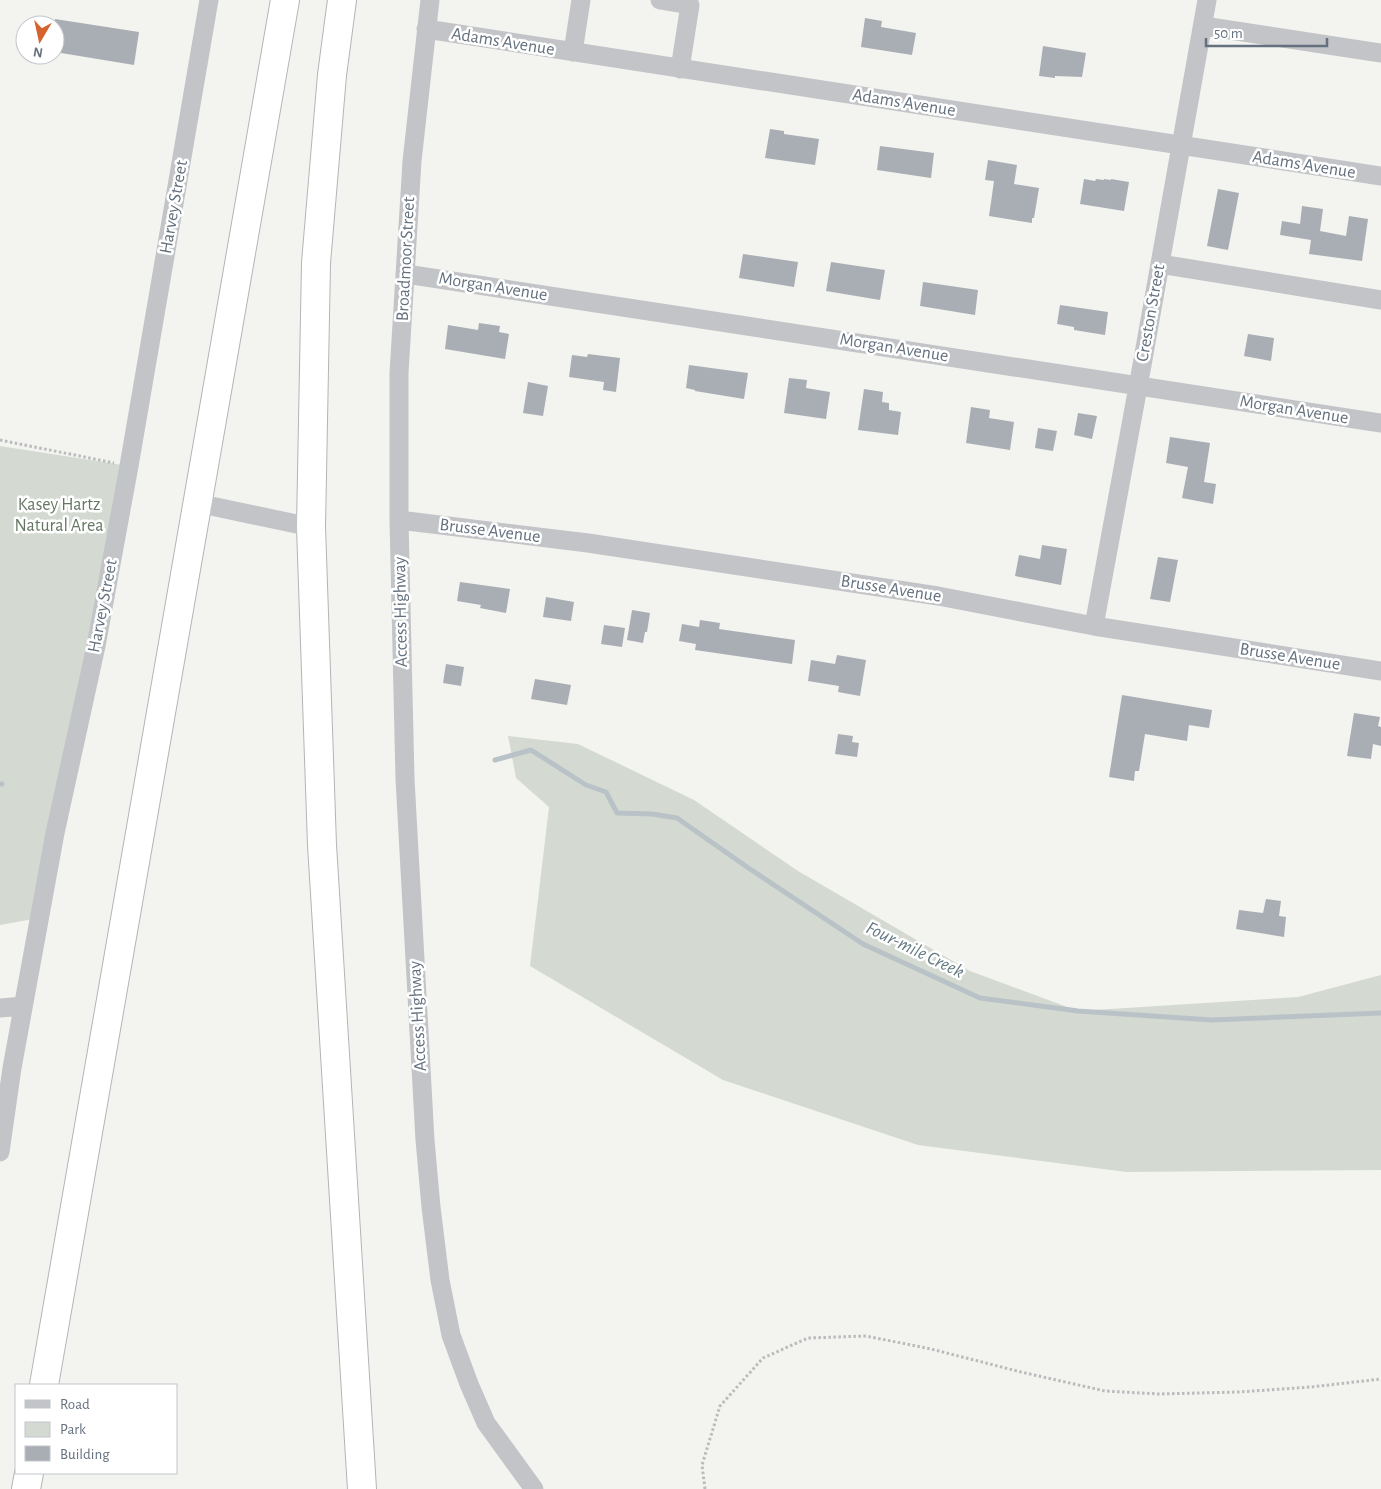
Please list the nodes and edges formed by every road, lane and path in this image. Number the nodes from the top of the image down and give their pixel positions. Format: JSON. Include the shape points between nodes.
{"nodes":[{"id":1,"x":209,"y":0,"type":"edge"},
{"id":2,"x":285,"y":0,"type":"edge"},
{"id":3,"x":342,"y":0,"type":"edge"},
{"id":4,"x":430,"y":0,"type":"edge"},
{"id":5,"x":581,"y":0,"type":"edge"},
{"id":6,"x":660,"y":0,"type":"edge"},
{"id":7,"x":1207,"y":0,"type":"edge"},
{"id":8,"x":1202,"y":26,"type":"junction"},
{"id":9,"x":426,"y":29,"type":"junction"},
{"id":10,"x":573,"y":52,"type":"junction"},
{"id":11,"x":1381,"y":53,"type":"edge"},
{"id":12,"x":680,"y":69,"type":"junction"},
{"id":13,"x":1182,"y":146,"type":"junction"},
{"id":14,"x":1381,"y":176,"type":"edge"},
{"id":15,"x":1160,"y":264,"type":"junction"},
{"id":16,"x":406,"y":274,"type":"junction"},
{"id":17,"x":1381,"y":300,"type":"edge"},
{"id":18,"x":1138,"y":386,"type":"junction"},
{"id":19,"x":1381,"y":423,"type":"edge"},
{"id":20,"x":0,"y":440,"type":"edge"},
{"id":21,"x":130,"y":466,"type":"junction"},
{"id":22,"x":198,"y":503,"type":"junction"},
{"id":23,"x":399,"y":520,"type":"junction"},
{"id":24,"x":312,"y":527,"type":"junction"},
{"id":25,"x":1094,"y":626,"type":"junction"},
{"id":26,"x":1381,"y":672,"type":"edge"},
{"id":27,"x":23,"y":1006,"type":"junction"},
{"id":28,"x":0,"y":1008,"type":"edge"},
{"id":29,"x":0,"y":1152,"type":"edge"},
{"id":30,"x":1381,"y":1379,"type":"edge"},
{"id":31,"x":44,"y":1384,"type":"edge"},
{"id":32,"x":29,"y":1474,"type":"edge"},
{"id":33,"x":26,"y":1489,"type":"edge"},
{"id":34,"x":362,"y":1489,"type":"edge"},
{"id":35,"x":534,"y":1489,"type":"edge"},
{"id":36,"x":705,"y":1489,"type":"edge"}],
"edges":[{"from":1,"to":21,"type":"street","name":"Harvey Street"},
{"from":2,"to":22,"type":"highway"},
{"from":3,"to":24,"type":"highway","via":[[332,75],[316,264]]},
{"from":4,"to":9,"type":"street","name":"Broadmoor Street"},
{"from":5,"to":10,"type":"street"},
{"from":6,"to":12,"type":"street","via":[[690,5]]},
{"from":7,"to":8,"type":"street","name":"Creston Street"},
{"from":8,"to":11,"type":"street"},
{"from":8,"to":13,"type":"street","name":"Creston Street"},
{"from":9,"to":10,"type":"street","name":"Adams Avenue"},
{"from":9,"to":16,"type":"street","name":"Broadmoor Street","via":[[412,161]]},
{"from":10,"to":12,"type":"street","name":"Adams Avenue"},
{"from":12,"to":13,"type":"street","name":"Adams Avenue"},
{"from":13,"to":14,"type":"street","name":"Adams Avenue"},
{"from":13,"to":15,"type":"street","name":"Creston Street"},
{"from":15,"to":17,"type":"street"},
{"from":15,"to":18,"type":"street","name":"Creston Street"},
{"from":16,"to":18,"type":"street","name":"Morgan Avenue"},
{"from":16,"to":23,"type":"street","name":"Broadmoor Street","via":[[399,373]]},
{"from":18,"to":19,"type":"street","name":"Morgan Avenue"},
{"from":18,"to":25,"type":"street","name":"Creston Street"},
{"from":20,"to":21,"type":"path"},
{"from":21,"to":27,"type":"street","name":"Harvey Street","via":[[96,646],[54,833]]},
{"from":22,"to":24,"type":"street"},
{"from":22,"to":31,"type":"highway"},
{"from":23,"to":25,"type":"street","name":"Brusse Avenue","via":[[588,544],[928,595]]},
{"from":23,"to":35,"type":"street","name":"Access Highway","via":[[405,789],[425,1140],[440,1280],[451,1335],[486,1423]]},
{"from":24,"to":34,"type":"highway","via":[[322,845]]},
{"from":25,"to":26,"type":"street","name":"Brusse Avenue"},
{"from":27,"to":28,"type":"street"},
{"from":27,"to":29,"type":"street","name":"Harvey Street"},
{"from":30,"to":36,"type":"path","via":[[1239,1392],[1158,1394],[1105,1391],[866,1336],[808,1338],[764,1358],[720,1406],[702,1465]]},
{"from":32,"to":33,"type":"highway"}]}
